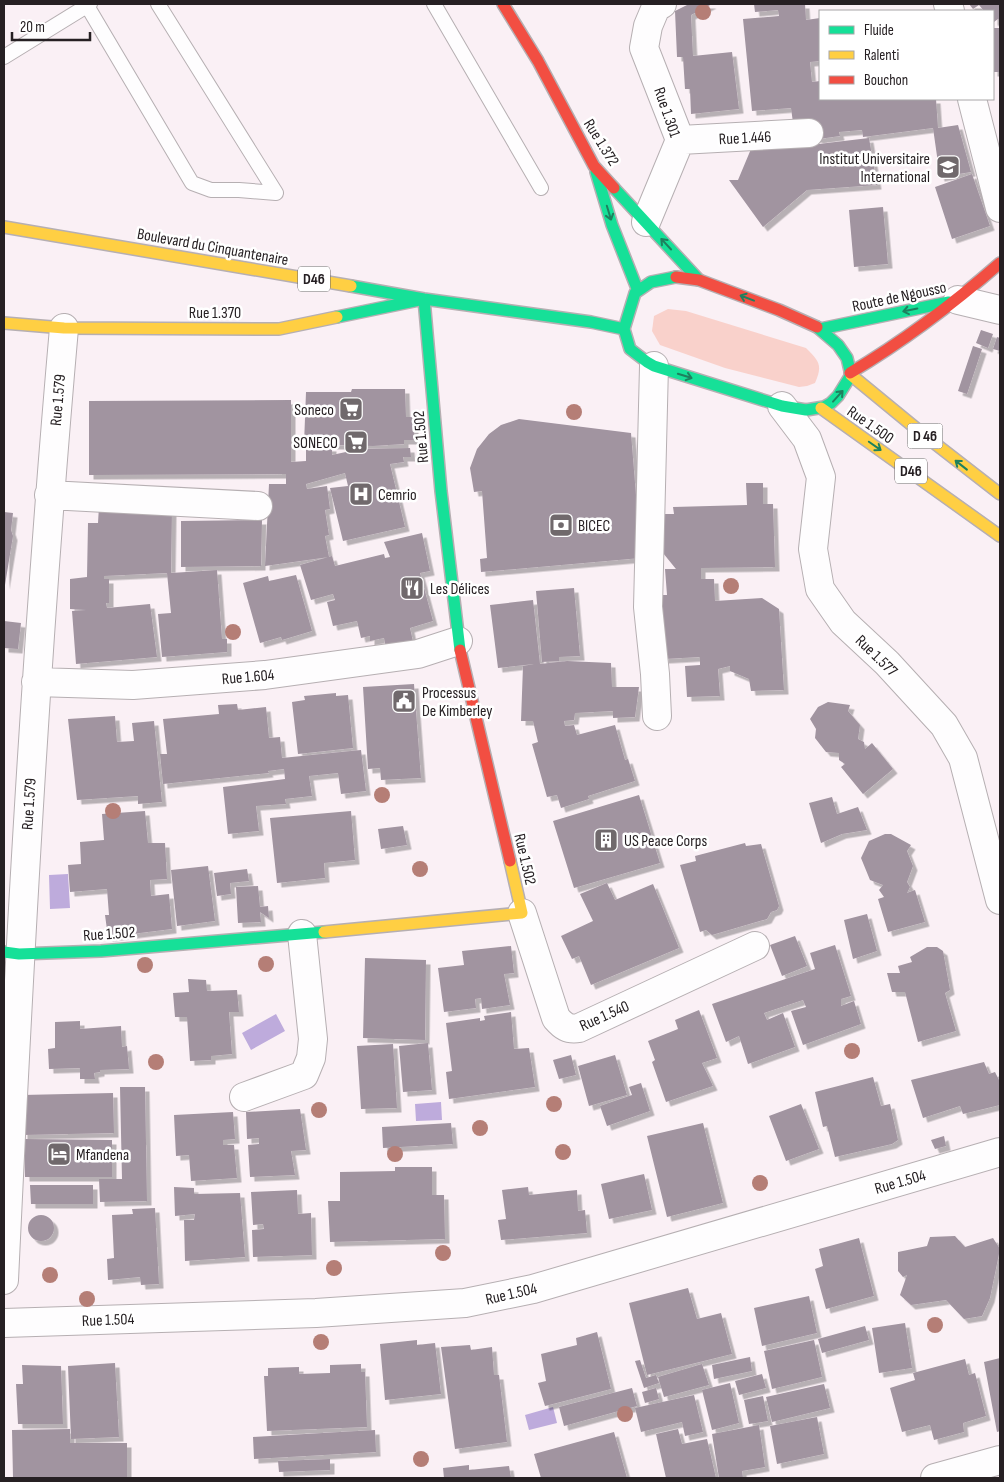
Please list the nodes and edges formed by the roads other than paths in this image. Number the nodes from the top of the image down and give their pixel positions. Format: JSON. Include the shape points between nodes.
{"nodes":[{"id":1,"x":87,"y":4,"type":"edge"},
{"id":2,"x":158,"y":4,"type":"edge"},
{"id":3,"x":434,"y":4,"type":"edge"},
{"id":4,"x":503,"y":4,"type":"edge"},
{"id":5,"x":662,"y":4,"type":"edge"},
{"id":6,"x":4,"y":57,"type":"edge"},
{"id":7,"x":972,"y":100,"type":"edge"},
{"id":8,"x":809,"y":133,"type":"dead end"},
{"id":9,"x":680,"y":140,"type":"junction"},
{"id":10,"x":594,"y":166,"type":"junction"},
{"id":11,"x":540,"y":188,"type":"dead end"},
{"id":12,"x":1000,"y":208,"type":"edge"},
{"id":13,"x":646,"y":222,"type":"junction"},
{"id":14,"x":4,"y":227,"type":"edge"},
{"id":15,"x":1000,"y":263,"type":"edge"},
{"id":16,"x":699,"y":280,"type":"junction"},
{"id":17,"x":638,"y":291,"type":"junction"},
{"id":18,"x":424,"y":299,"type":"junction"},
{"id":19,"x":958,"y":300,"type":"junction"},
{"id":20,"x":1000,"y":310,"type":"edge"},
{"id":21,"x":4,"y":323,"type":"edge"},
{"id":22,"x":64,"y":328,"type":"junction"},
{"id":23,"x":820,"y":328,"type":"junction"},
{"id":24,"x":624,"y":329,"type":"junction"},
{"id":25,"x":654,"y":366,"type":"junction"},
{"id":26,"x":851,"y":374,"type":"junction"},
{"id":27,"x":782,"y":406,"type":"junction"},
{"id":28,"x":821,"y":408,"type":"junction"},
{"id":29,"x":1000,"y":494,"type":"edge"},
{"id":30,"x":49,"y":495,"type":"junction"},
{"id":31,"x":258,"y":506,"type":"dead end"},
{"id":32,"x":1000,"y":536,"type":"edge"},
{"id":33,"x":458,"y":641,"type":"junction"},
{"id":34,"x":36,"y":682,"type":"junction"},
{"id":35,"x":657,"y":716,"type":"dead end"},
{"id":36,"x":1000,"y":900,"type":"edge"},
{"id":37,"x":522,"y":913,"type":"junction"},
{"id":38,"x":302,"y":934,"type":"junction"},
{"id":39,"x":755,"y":946,"type":"dead end"},
{"id":40,"x":12,"y":953,"type":"edge"},
{"id":41,"x":244,"y":1098,"type":"dead end"},
{"id":42,"x":1000,"y":1152,"type":"edge"},
{"id":43,"x":4,"y":1280,"type":"edge"},
{"id":44,"x":4,"y":1323,"type":"edge"},
{"id":45,"x":1000,"y":1460,"type":"edge"},
{"id":46,"x":935,"y":1478,"type":"edge"}],
"edges":[{"from":1,"to":2,"type":"lane","via":[[192,183],[211,190],[276,193]]},
{"from":1,"to":6,"type":"lane"},
{"from":3,"to":11,"type":"lane"},
{"from":4,"to":10,"type":"main road","name":"Rue 1.372","via":[[538,61]]},
{"from":5,"to":9,"type":"street","name":"Rue 1.301","via":[[656,7],[648,26],[644,48]]},
{"from":7,"to":12,"type":"street"},
{"from":8,"to":9,"type":"street","name":"Rue 1.446"},
{"from":9,"to":13,"type":"street","name":"Rue 1.301"},
{"from":10,"to":13,"type":"main road","name":"Rue 1.372"},
{"from":10,"to":17,"type":"main road","one_way":true,"via":[[612,225]]},
{"from":16,"to":13,"type":"main road","name":"Rue 1.372","one_way":true},
{"from":14,"to":18,"type":"main road","name":"Boulevard du Cinquantenaire","number":"D46"},
{"from":15,"to":19,"type":"main road","name":"Route de Ngousso"},
{"from":16,"to":17,"type":"main road","via":[[676,277],[651,282]]},
{"from":23,"to":16,"type":"main road","one_way":true},
{"from":17,"to":24,"type":"main road"},
{"from":18,"to":22,"type":"main road","name":"Rue 1.370","via":[[279,329]]},
{"from":18,"to":24,"type":"main road","name":"Boulevard du Cinquantenaire","number":"D46"},
{"from":18,"to":33,"type":"main road","name":"Rue 1.502"},
{"from":19,"to":20,"type":"street"},
{"from":19,"to":23,"type":"main road","name":"Route de Ngousso","one_way":true},
{"from":19,"to":26,"type":"main road"},
{"from":21,"to":22,"type":"main road","name":"Rue 1.370"},
{"from":22,"to":30,"type":"street","name":"Rue 1.579"},
{"from":23,"to":26,"type":"main road","via":[[847,358]]},
{"from":24,"to":25,"type":"main road","via":[[628,345]]},
{"from":25,"to":27,"type":"main road","one_way":true},
{"from":25,"to":35,"type":"street","via":[[648,607]]},
{"from":28,"to":26,"type":"main road","one_way":true,"via":[[836,401]]},
{"from":29,"to":26,"type":"main road","name":"Rue 1.500","number":"D 46","one_way":true},
{"from":27,"to":28,"type":"main road","via":[[803,410]]},
{"from":27,"to":36,"type":"street","name":"Rue 1.577","via":[[807,439],[821,477],[813,549],[820,589],[844,622],[944,725],[963,758]]},
{"from":28,"to":32,"type":"main road","name":"Rue 1.500","number":"D46","one_way":true},
{"from":30,"to":31,"type":"street"},
{"from":30,"to":34,"type":"street","name":"Rue 1.579"},
{"from":33,"to":34,"type":"street","name":"Rue 1.604","via":[[418,654],[265,674],[133,685]]},
{"from":33,"to":37,"type":"main road","name":"Rue 1.502"},
{"from":34,"to":40,"type":"street","name":"Rue 1.579"},
{"from":37,"to":38,"type":"main road","name":"Rue 1.502"},
{"from":37,"to":39,"type":"street","name":"Rue 1.540","via":[[556,1018],[562,1026],[572,1029]]},
{"from":38,"to":40,"type":"main road","name":"Rue 1.502","via":[[101,951]]},
{"from":38,"to":41,"type":"street","via":[[313,1039],[312,1058],[304,1074]]},
{"from":40,"to":43,"type":"street","name":"Rue 1.579"},
{"from":42,"to":44,"type":"street","name":"Rue 1.504","via":[[532,1289],[465,1304],[316,1313]]},
{"from":45,"to":46,"type":"street"}]}
